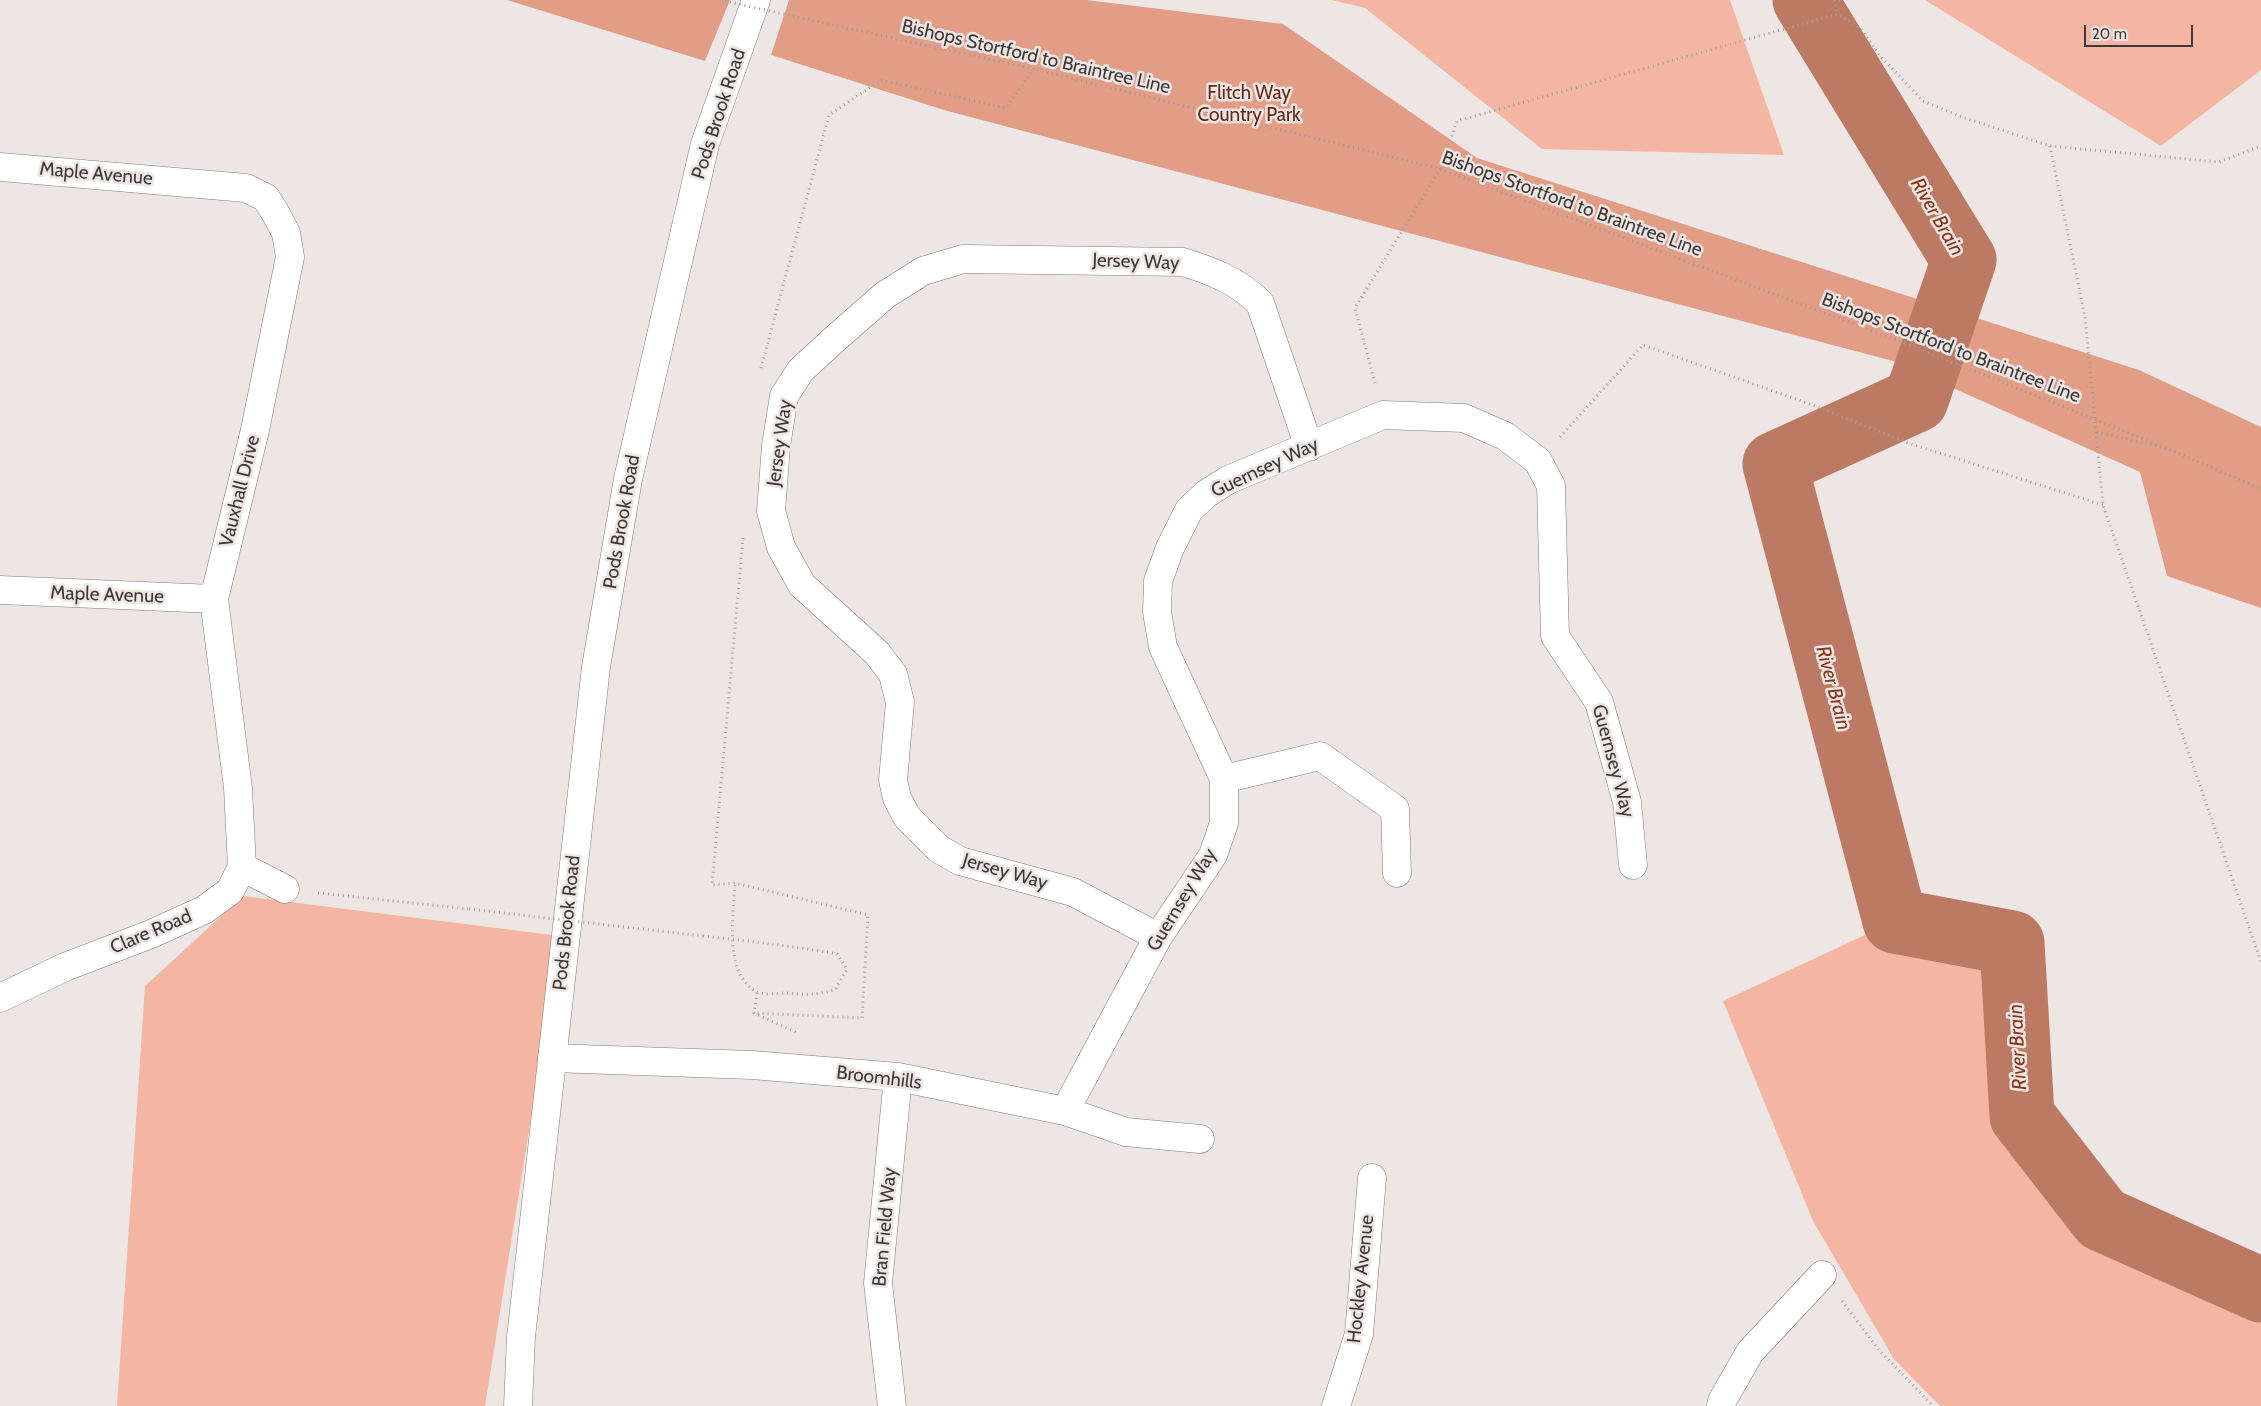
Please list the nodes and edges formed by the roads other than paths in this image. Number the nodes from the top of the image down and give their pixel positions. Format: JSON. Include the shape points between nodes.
{"nodes":[{"id":1,"x":756,"y":0,"type":"edge"},
{"id":2,"x":0,"y":167,"type":"edge"},
{"id":3,"x":192,"y":182,"type":"joint"},
{"id":4,"x":1309,"y":447,"type":"junction"},
{"id":5,"x":0,"y":590,"type":"edge"},
{"id":6,"x":214,"y":599,"type":"junction"},
{"id":7,"x":1224,"y":779,"type":"junction"},
{"id":8,"x":1634,"y":865,"type":"dead end"},
{"id":9,"x":242,"y":867,"type":"junction"},
{"id":10,"x":1397,"y":873,"type":"dead end"},
{"id":11,"x":285,"y":889,"type":"road end"},
{"id":12,"x":1158,"y":937,"type":"junction"},
{"id":13,"x":0,"y":998,"type":"edge"},
{"id":14,"x":552,"y":1058,"type":"junction"},
{"id":15,"x":898,"y":1078,"type":"junction"},
{"id":16,"x":1065,"y":1111,"type":"junction"},
{"id":17,"x":1200,"y":1139,"type":"dead end"},
{"id":18,"x":1372,"y":1178,"type":"dead end"},
{"id":19,"x":1822,"y":1275,"type":"road end"},
{"id":20,"x":518,"y":1406,"type":"edge"},
{"id":21,"x":892,"y":1406,"type":"edge"},
{"id":22,"x":1336,"y":1406,"type":"edge"},
{"id":23,"x":1721,"y":1406,"type":"edge"}],
"edges":[{"from":1,"to":14,"type":"street","name":"Pods Brook Road","via":[[705,144],[628,479],[596,667]]},
{"from":2,"to":3,"type":"street","name":"Maple Avenue"},
{"from":3,"to":6,"type":"street","name":"Vauxhall Drive","via":[[246,188],[266,198],[286,233],[290,257],[255,430]]},
{"from":4,"to":7,"type":"street","name":"Guernsey Way","via":[[1228,480],[1206,494],[1190,510],[1170,548],[1158,581],[1157,612],[1163,647]]},
{"from":4,"to":8,"type":"street","name":"Guernsey Way","via":[[1383,415],[1464,418],[1505,436],[1538,461],[1551,486],[1555,636],[1599,702],[1628,802]]},
{"from":4,"to":12,"type":"street","name":"Jersey Way","via":[[1260,303],[1247,290],[1213,271],[1183,262],[963,259],[923,271],[885,295],[801,370],[784,396],[771,511],[781,547],[802,585],[877,653],[893,674],[900,702],[893,780],[897,798],[907,817],[939,849],[960,861],[1074,892]]},
{"from":5,"to":6,"type":"street","name":"Maple Avenue"},
{"from":6,"to":9,"type":"street","name":"Vauxhall Drive","via":[[238,788]]},
{"from":7,"to":10,"type":"street","via":[[1320,756],[1395,809]]},
{"from":7,"to":12,"type":"street","name":"Guernsey Way","via":[[1224,823],[1213,855]]},
{"from":9,"to":11,"type":"street"},
{"from":9,"to":13,"type":"street","name":"Clare Road","via":[[230,891],[204,910],[65,967]]},
{"from":12,"to":16,"type":"street","name":"Guernsey Way"},
{"from":14,"to":15,"type":"street","name":"Broomhills","via":[[752,1065]]},
{"from":14,"to":20,"type":"street","name":"Pods Brook Road","via":[[521,1337]]},
{"from":15,"to":16,"type":"street","name":"Broomhills"},
{"from":15,"to":21,"type":"street","name":"Bran Field Way","via":[[878,1283]]},
{"from":16,"to":17,"type":"street","name":"Broomhills","via":[[1126,1132]]},
{"from":18,"to":22,"type":"street","name":"Hockley Avenue","via":[[1359,1334]]},
{"from":19,"to":23,"type":"street","via":[[1750,1352]]}]}
